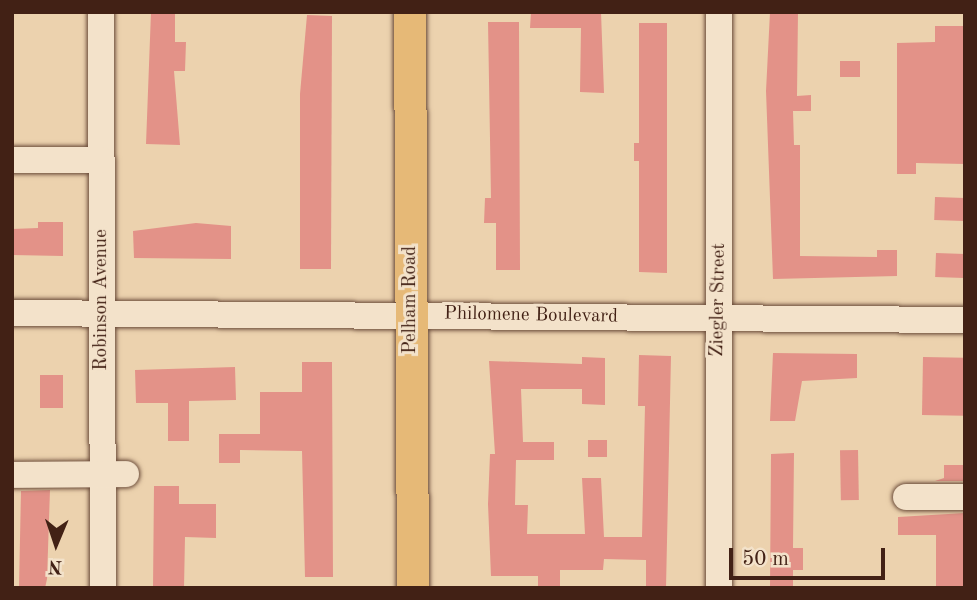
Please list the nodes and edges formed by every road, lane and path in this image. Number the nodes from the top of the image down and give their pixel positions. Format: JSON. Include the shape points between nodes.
{"nodes":[{"id":1,"x":101,"y":12,"type":"edge"},
{"id":2,"x":410,"y":12,"type":"edge"},
{"id":3,"x":719,"y":12,"type":"edge"},
{"id":4,"x":12,"y":160,"type":"edge"},
{"id":5,"x":101,"y":160,"type":"junction"},
{"id":6,"x":12,"y":313,"type":"edge"},
{"id":7,"x":102,"y":314,"type":"junction"},
{"id":8,"x":411,"y":314,"type":"junction"},
{"id":9,"x":718,"y":319,"type":"junction"},
{"id":10,"x":965,"y":320,"type":"edge"},
{"id":11,"x":12,"y":475,"type":"edge"},
{"id":12,"x":114,"y":475,"type":"junction"},
{"id":13,"x":906,"y":497,"type":"dead end"},
{"id":14,"x":965,"y":497,"type":"edge"},
{"id":15,"x":103,"y":588,"type":"edge"},
{"id":16,"x":412,"y":588,"type":"edge"},
{"id":17,"x":719,"y":588,"type":"edge"}],
"edges":[{"from":1,"to":5,"type":"street","name":"Robinson Avenue"},
{"from":2,"to":8,"type":"main road","name":"Pelham Road"},
{"from":3,"to":9,"type":"street","name":"Ziegler Street"},
{"from":4,"to":5,"type":"street"},
{"from":5,"to":7,"type":"street","name":"Robinson Avenue"},
{"from":6,"to":7,"type":"street","name":"Philomene Boulevard"},
{"from":7,"to":8,"type":"street","name":"Philomene Boulevard"},
{"from":7,"to":12,"type":"street","name":"Robinson Avenue"},
{"from":8,"to":9,"type":"street","name":"Philomene Boulevard"},
{"from":8,"to":16,"type":"main road","name":"Pelham Road"},
{"from":9,"to":10,"type":"street","name":"Philomene Boulevard"},
{"from":9,"to":17,"type":"street","name":"Ziegler Street"},
{"from":11,"to":12,"type":"street"},
{"from":12,"to":15,"type":"street","name":"Robinson Avenue"},
{"from":13,"to":14,"type":"street"}]}
